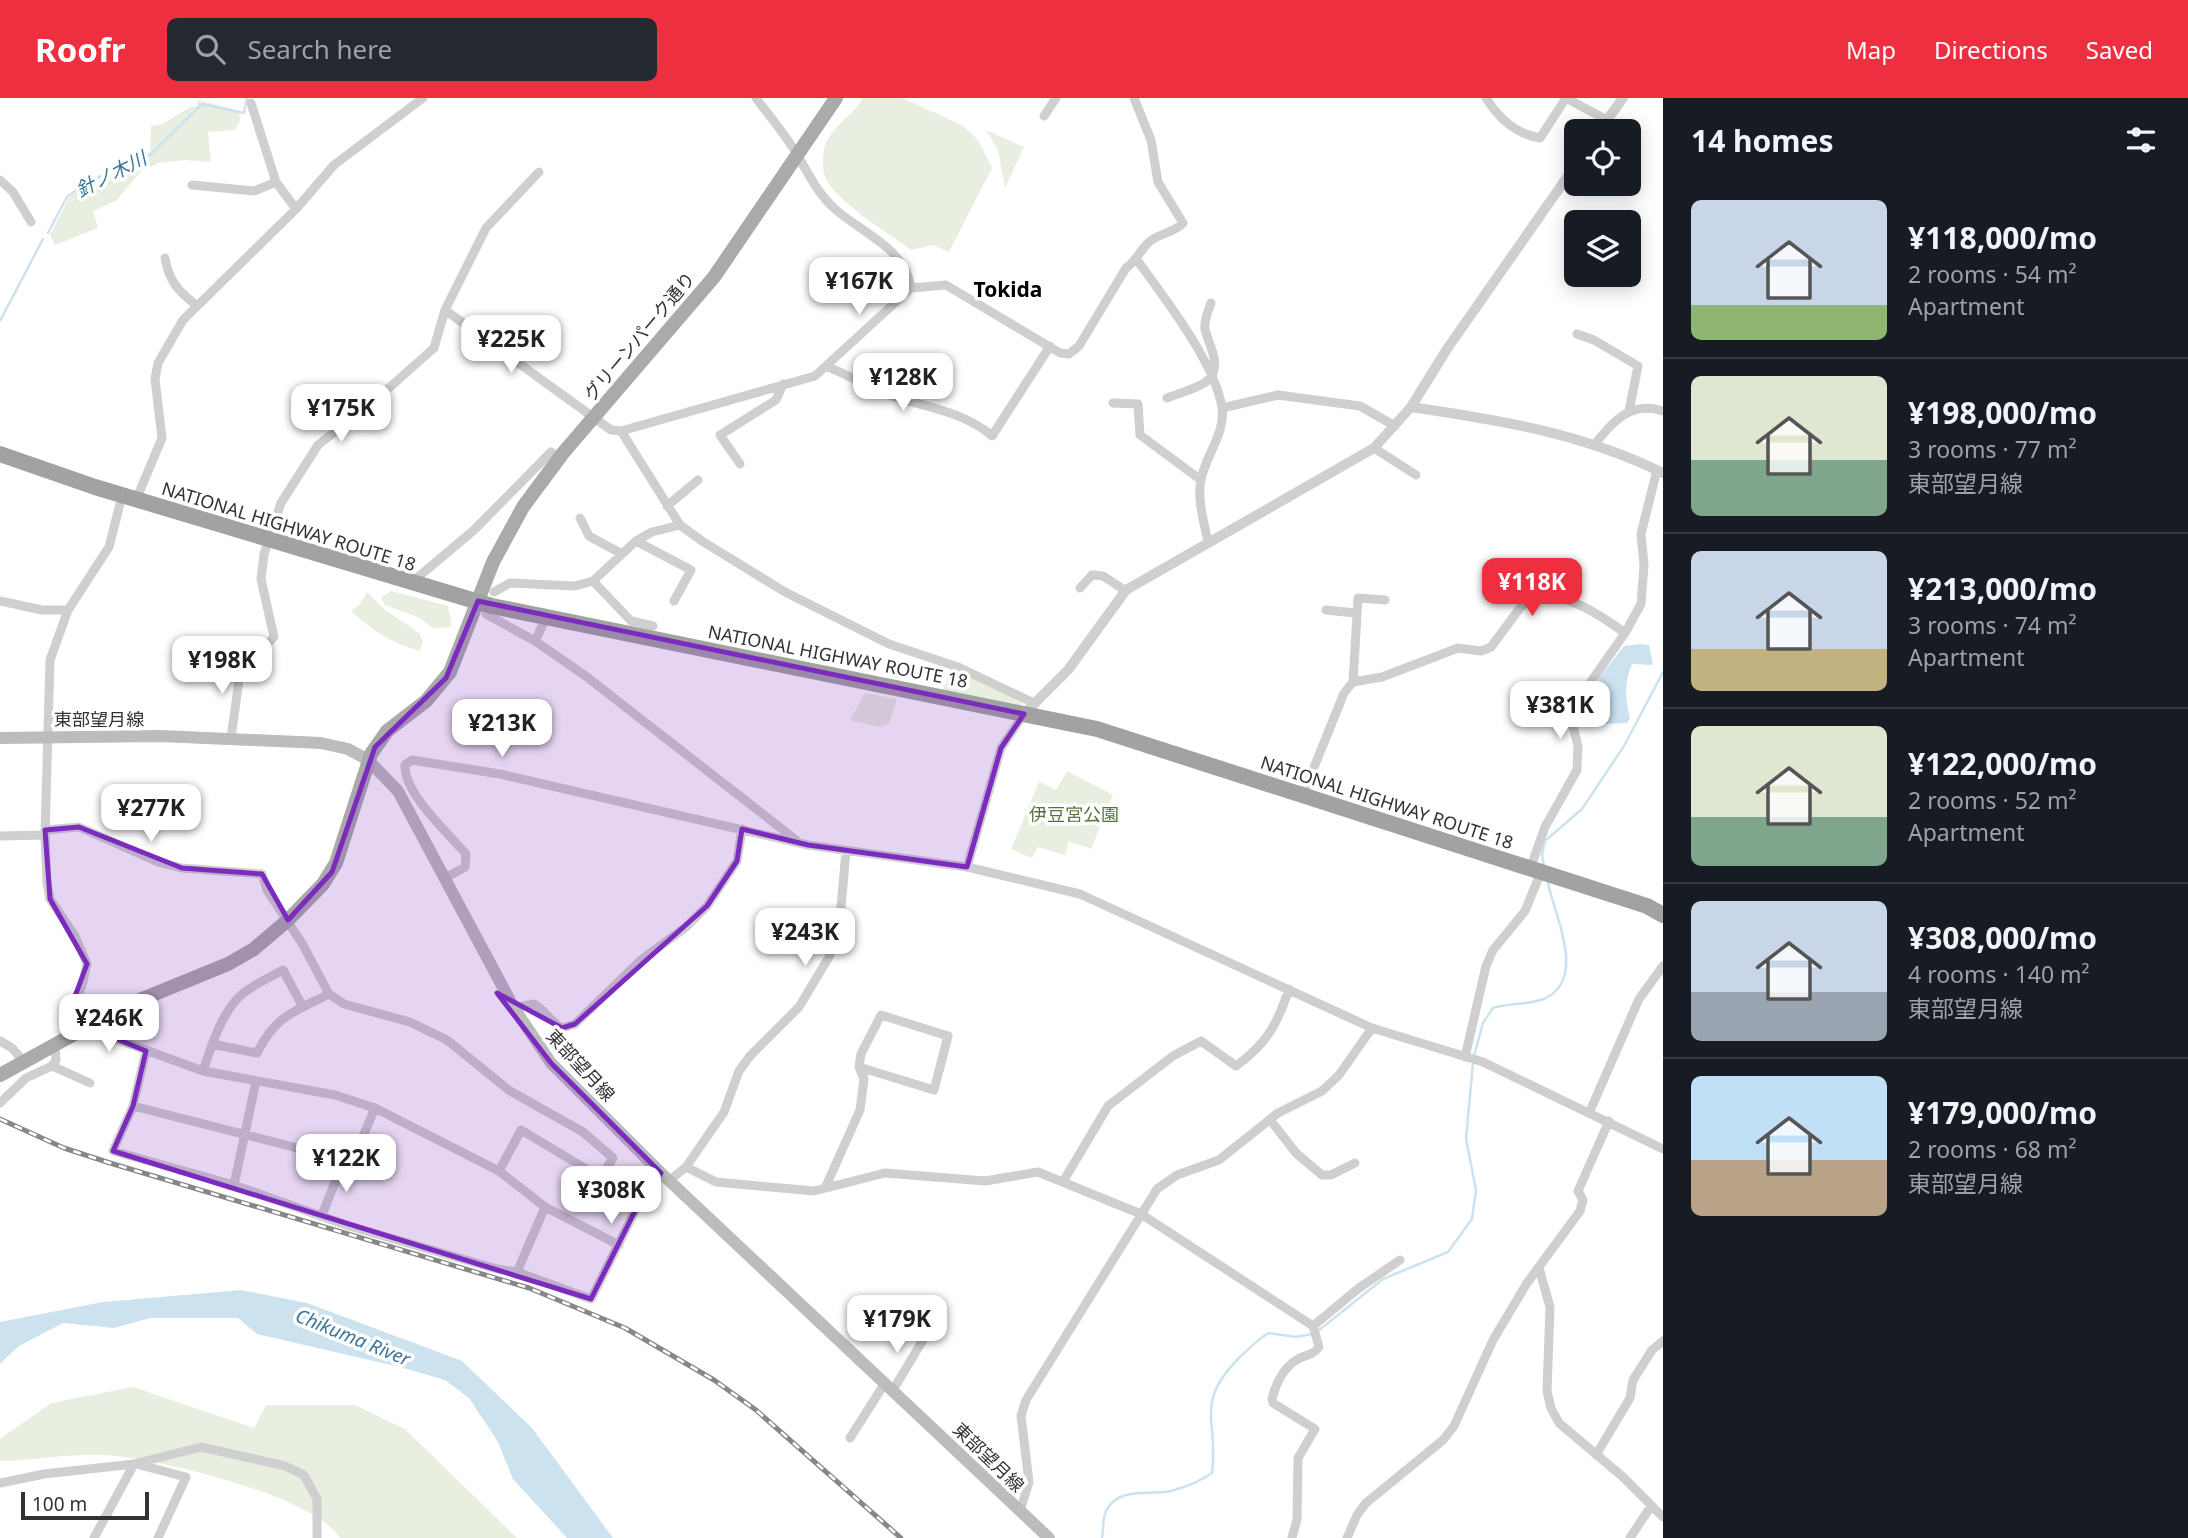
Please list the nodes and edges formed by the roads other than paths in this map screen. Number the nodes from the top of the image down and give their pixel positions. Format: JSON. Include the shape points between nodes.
{"nodes":[{"id":1,"x":424,"y":98,"type":"edge"},
{"id":2,"x":756,"y":98,"type":"edge"},
{"id":3,"x":835,"y":98,"type":"edge"},
{"id":4,"x":1056,"y":98,"type":"edge"},
{"id":5,"x":1134,"y":98,"type":"edge"},
{"id":6,"x":1486,"y":98,"type":"edge"},
{"id":7,"x":1566,"y":98,"type":"edge"},
{"id":8,"x":1622,"y":98,"type":"edge"},
{"id":9,"x":251,"y":103,"type":"dead end"},
{"id":10,"x":1044,"y":116,"type":"dead end"},
{"id":11,"x":1605,"y":119,"type":"edge"},
{"id":12,"x":1608,"y":119,"type":"edge"},
{"id":13,"x":797,"y":154,"type":"junction"},
{"id":14,"x":539,"y":172,"type":"dead end"},
{"id":15,"x":0,"y":180,"type":"edge"},
{"id":16,"x":276,"y":182,"type":"junction"},
{"id":17,"x":1564,"y":182,"type":"edge"},
{"id":18,"x":192,"y":185,"type":"dead end"},
{"id":19,"x":296,"y":209,"type":"junction"},
{"id":20,"x":31,"y":222,"type":"dead end"},
{"id":21,"x":165,"y":258,"type":"dead end"},
{"id":22,"x":1137,"y":260,"type":"junction"},
{"id":23,"x":911,"y":288,"type":"junction"},
{"id":24,"x":1211,"y":303,"type":"dead end"},
{"id":25,"x":196,"y":305,"type":"junction"},
{"id":26,"x":445,"y":310,"type":"junction"},
{"id":27,"x":1577,"y":334,"type":"dead end"},
{"id":28,"x":1050,"y":345,"type":"junction"},
{"id":29,"x":828,"y":367,"type":"junction"},
{"id":30,"x":1211,"y":377,"type":"junction"},
{"id":31,"x":783,"y":384,"type":"junction"},
{"id":32,"x":1167,"y":398,"type":"dead end"},
{"id":33,"x":1113,"y":403,"type":"dead end"},
{"id":34,"x":1411,"y":407,"type":"junction"},
{"id":35,"x":1222,"y":408,"type":"junction"},
{"id":36,"x":1629,"y":411,"type":"junction"},
{"id":37,"x":1663,"y":411,"type":"edge"},
{"id":38,"x":595,"y":417,"type":"junction"},
{"id":39,"x":1395,"y":426,"type":"junction"},
{"id":40,"x":621,"y":430,"type":"junction"},
{"id":41,"x":1595,"y":444,"type":"junction"},
{"id":42,"x":1374,"y":447,"type":"junction"},
{"id":43,"x":0,"y":454,"type":"edge"},
{"id":44,"x":740,"y":464,"type":"dead end"},
{"id":45,"x":1660,"y":471,"type":"edge"},
{"id":46,"x":1416,"y":475,"type":"dead end"},
{"id":47,"x":698,"y":480,"type":"dead end"},
{"id":48,"x":1201,"y":480,"type":"junction"},
{"id":49,"x":529,"y":486,"type":"junction"},
{"id":50,"x":129,"y":498,"type":"junction"},
{"id":51,"x":667,"y":506,"type":"junction"},
{"id":52,"x":580,"y":518,"type":"dead end"},
{"id":53,"x":680,"y":525,"type":"junction"},
{"id":54,"x":269,"y":541,"type":"junction"},
{"id":55,"x":636,"y":541,"type":"junction"},
{"id":56,"x":1208,"y":542,"type":"junction"},
{"id":57,"x":622,"y":554,"type":"junction"},
{"id":58,"x":593,"y":581,"type":"junction"},
{"id":59,"x":411,"y":583,"type":"junction"},
{"id":60,"x":1080,"y":588,"type":"dead end"},
{"id":61,"x":1126,"y":591,"type":"junction"},
{"id":62,"x":494,"y":592,"type":"dead end"},
{"id":63,"x":1385,"y":600,"type":"dead end"},
{"id":64,"x":0,"y":601,"type":"edge"},
{"id":65,"x":674,"y":601,"type":"dead end"},
{"id":66,"x":482,"y":608,"type":"junction"},
{"id":67,"x":68,"y":610,"type":"junction"},
{"id":68,"x":1326,"y":610,"type":"dead end"},
{"id":69,"x":1356,"y":613,"type":"junction"},
{"id":70,"x":546,"y":618,"type":"junction"},
{"id":71,"x":653,"y":626,"type":"dead end"},
{"id":72,"x":1625,"y":633,"type":"junction"},
{"id":73,"x":535,"y":641,"type":"junction"},
{"id":74,"x":1353,"y":682,"type":"junction"},
{"id":75,"x":1029,"y":708,"type":"junction"},
{"id":76,"x":48,"y":737,"type":"junction"},
{"id":77,"x":0,"y":738,"type":"edge"},
{"id":78,"x":231,"y":738,"type":"junction"},
{"id":79,"x":368,"y":760,"type":"junction"},
{"id":80,"x":1302,"y":797,"type":"junction"},
{"id":81,"x":742,"y":829,"type":"junction"},
{"id":82,"x":45,"y":832,"type":"junction"},
{"id":83,"x":0,"y":836,"type":"edge"},
{"id":84,"x":798,"y":841,"type":"junction"},
{"id":85,"x":846,"y":851,"type":"junction"},
{"id":86,"x":967,"y":867,"type":"junction"},
{"id":87,"x":1535,"y":871,"type":"junction"},
{"id":88,"x":447,"y":877,"type":"junction"},
{"id":89,"x":1663,"y":915,"type":"edge"},
{"id":90,"x":288,"y":920,"type":"junction"},
{"id":91,"x":1663,"y":966,"type":"edge"},
{"id":92,"x":1289,"y":989,"type":"junction"},
{"id":93,"x":329,"y":994,"type":"junction"},
{"id":94,"x":303,"y":1007,"type":"junction"},
{"id":95,"x":514,"y":1008,"type":"junction"},
{"id":96,"x":82,"y":1028,"type":"junction"},
{"id":97,"x":1372,"y":1028,"type":"junction"},
{"id":98,"x":0,"y":1041,"type":"edge"},
{"id":99,"x":212,"y":1044,"type":"junction"},
{"id":100,"x":55,"y":1045,"type":"junction"},
{"id":101,"x":146,"y":1051,"type":"junction"},
{"id":102,"x":1465,"y":1057,"type":"junction"},
{"id":103,"x":24,"y":1062,"type":"junction"},
{"id":104,"x":52,"y":1066,"type":"junction"},
{"id":105,"x":859,"y":1067,"type":"junction"},
{"id":106,"x":203,"y":1070,"type":"junction"},
{"id":107,"x":0,"y":1075,"type":"edge"},
{"id":108,"x":256,"y":1081,"type":"junction"},
{"id":109,"x":90,"y":1083,"type":"dead end"},
{"id":110,"x":0,"y":1103,"type":"edge"},
{"id":111,"x":133,"y":1106,"type":"junction"},
{"id":112,"x":375,"y":1108,"type":"junction"},
{"id":113,"x":1590,"y":1111,"type":"junction"},
{"id":114,"x":1271,"y":1121,"type":"junction"},
{"id":115,"x":1609,"y":1121,"type":"junction"},
{"id":116,"x":245,"y":1135,"type":"junction"},
{"id":117,"x":1663,"y":1149,"type":"edge"},
{"id":118,"x":343,"y":1161,"type":"junction"},
{"id":119,"x":1355,"y":1163,"type":"dead end"},
{"id":120,"x":686,"y":1167,"type":"junction"},
{"id":121,"x":499,"y":1171,"type":"junction"},
{"id":122,"x":666,"y":1177,"type":"junction"},
{"id":123,"x":600,"y":1178,"type":"junction"},
{"id":124,"x":1064,"y":1181,"type":"junction"},
{"id":125,"x":234,"y":1185,"type":"junction"},
{"id":126,"x":826,"y":1186,"type":"junction"},
{"id":127,"x":640,"y":1201,"type":"junction"},
{"id":128,"x":545,"y":1207,"type":"junction"},
{"id":129,"x":1141,"y":1214,"type":"junction"},
{"id":130,"x":322,"y":1215,"type":"junction"},
{"id":131,"x":619,"y":1245,"type":"junction"},
{"id":132,"x":1400,"y":1260,"type":"dead end"},
{"id":133,"x":1539,"y":1268,"type":"junction"},
{"id":134,"x":517,"y":1272,"type":"junction"},
{"id":135,"x":1313,"y":1326,"type":"junction"},
{"id":136,"x":926,"y":1335,"type":"dead end"},
{"id":137,"x":1663,"y":1341,"type":"edge"},
{"id":138,"x":889,"y":1387,"type":"junction"},
{"id":139,"x":850,"y":1438,"type":"dead end"},
{"id":140,"x":1596,"y":1455,"type":"junction"},
{"id":141,"x":134,"y":1464,"type":"junction"},
{"id":142,"x":0,"y":1483,"type":"edge"},
{"id":143,"x":1651,"y":1506,"type":"junction"},
{"id":144,"x":1020,"y":1511,"type":"junction"},
{"id":145,"x":1663,"y":1517,"type":"edge"},
{"id":146,"x":94,"y":1538,"type":"edge"},
{"id":147,"x":158,"y":1538,"type":"edge"},
{"id":148,"x":317,"y":1538,"type":"edge"},
{"id":149,"x":1049,"y":1538,"type":"edge"},
{"id":150,"x":1292,"y":1538,"type":"edge"},
{"id":151,"x":1347,"y":1538,"type":"edge"},
{"id":152,"x":1630,"y":1538,"type":"edge"}],
"edges":[{"from":1,"to":19,"type":"street","via":[[334,165]]},
{"from":2,"to":13,"type":"street"},
{"from":3,"to":13,"type":"main road","name":"グリーンパーク通り"},
{"from":4,"to":10,"type":"street"},
{"from":5,"to":22,"type":"street","via":[[1151,140],[1158,182],[1183,223],[1150,240]]},
{"from":6,"to":7,"type":"street","via":[[1506,123],[1540,138]]},
{"from":7,"to":11,"type":"street"},
{"from":8,"to":12,"type":"street"},
{"from":9,"to":16,"type":"street"},
{"from":13,"to":23,"type":"street","via":[[810,181],[834,209],[900,259]]},
{"from":13,"to":38,"type":"main road","name":"グリーンパーク通り","via":[[714,277]]},
{"from":14,"to":26,"type":"street","via":[[486,228]]},
{"from":15,"to":20,"type":"street"},
{"from":16,"to":18,"type":"street","via":[[254,191]]},
{"from":16,"to":19,"type":"street"},
{"from":17,"to":34,"type":"street"},
{"from":19,"to":25,"type":"street"},
{"from":21,"to":25,"type":"street","via":[[176,289]]},
{"from":22,"to":28,"type":"street","via":[[1126,268],[1069,355]]},
{"from":22,"to":30,"type":"street","via":[[1205,360]]},
{"from":23,"to":28,"type":"street","via":[[946,285]]},
{"from":23,"to":29,"type":"street"},
{"from":24,"to":30,"type":"street","via":[[1205,319],[1214,351]]},
{"from":25,"to":50,"type":"street","via":[[158,363],[155,379],[162,438]]},
{"from":26,"to":38,"type":"street"},
{"from":26,"to":54,"type":"street","via":[[434,348],[318,444],[281,502]]},
{"from":27,"to":36,"type":"street","via":[[1638,366]]},
{"from":28,"to":29,"type":"street","via":[[992,436],[982,427],[932,406],[883,393]]},
{"from":29,"to":31,"type":"street","via":[[815,376]]},
{"from":30,"to":32,"type":"street"},
{"from":30,"to":35,"type":"street"},
{"from":31,"to":40,"type":"street"},
{"from":31,"to":44,"type":"street","via":[[776,400],[720,435]]},
{"from":33,"to":48,"type":"street","via":[[1138,404],[1140,435]]},
{"from":34,"to":39,"type":"street"},
{"from":34,"to":41,"type":"street","via":[[1525,425]]},
{"from":35,"to":39,"type":"street","via":[[1278,395],[1360,406]]},
{"from":35,"to":48,"type":"street"},
{"from":36,"to":37,"type":"street","via":[[1647,406]]},
{"from":36,"to":41,"type":"street"},
{"from":38,"to":40,"type":"street","via":[[611,430]]},
{"from":38,"to":49,"type":"main road","name":"グリーンパーク通り"},
{"from":39,"to":42,"type":"street"},
{"from":40,"to":51,"type":"street"},
{"from":41,"to":45,"type":"street"},
{"from":42,"to":46,"type":"street"},
{"from":42,"to":56,"type":"street"},
{"from":43,"to":50,"type":"highway","name":"NATIONAL HIGHWAY ROUTE 18"},
{"from":45,"to":72,"type":"street","via":[[1642,534],[1641,604]]},
{"from":47,"to":51,"type":"street"},
{"from":48,"to":56,"type":"street"},
{"from":49,"to":59,"type":"street"},
{"from":49,"to":66,"type":"main road","name":"グリーンパーク通り","via":[[505,538]]},
{"from":50,"to":54,"type":"highway","name":"NATIONAL HIGHWAY ROUTE 18"},
{"from":50,"to":67,"type":"street","via":[[109,547]]},
{"from":51,"to":53,"type":"street"},
{"from":52,"to":57,"type":"street","via":[[589,536]]},
{"from":53,"to":55,"type":"street"},
{"from":53,"to":75,"type":"street","via":[[818,609],[889,644],[958,667]]},
{"from":54,"to":59,"type":"highway","name":"NATIONAL HIGHWAY ROUTE 18"},
{"from":54,"to":78,"type":"street","via":[[261,579],[274,637],[258,654],[242,658]]},
{"from":55,"to":57,"type":"street"},
{"from":55,"to":65,"type":"street","via":[[691,570]]},
{"from":56,"to":61,"type":"street"},
{"from":57,"to":58,"type":"street"},
{"from":58,"to":62,"type":"street","via":[[575,586],[509,583]]},
{"from":58,"to":71,"type":"street","via":[[631,621]]},
{"from":59,"to":66,"type":"highway","name":"NATIONAL HIGHWAY ROUTE 18"},
{"from":60,"to":61,"type":"street","via":[[1092,575],[1103,576]]},
{"from":61,"to":75,"type":"street","via":[[1068,670]]},
{"from":63,"to":69,"type":"street","via":[[1358,598]]},
{"from":64,"to":67,"type":"street"},
{"from":66,"to":70,"type":"highway","name":"NATIONAL HIGHWAY ROUTE 18"},
{"from":66,"to":73,"type":"street"},
{"from":66,"to":79,"type":"main road","name":"グリーンパーク通り","via":[[446,678],[387,732]]},
{"from":67,"to":76,"type":"street","via":[[50,660]]},
{"from":68,"to":69,"type":"street"},
{"from":69,"to":74,"type":"street"},
{"from":70,"to":73,"type":"street"},
{"from":70,"to":75,"type":"highway","name":"NATIONAL HIGHWAY ROUTE 18"},
{"from":72,"to":74,"type":"street","via":[[1568,600],[1535,594],[1491,647],[1481,651],[1458,648],[1382,677]]},
{"from":72,"to":87,"type":"street","via":[[1576,703],[1571,718],[1578,746],[1577,770],[1545,827]]},
{"from":73,"to":84,"type":"street"},
{"from":74,"to":80,"type":"street","via":[[1344,693]]},
{"from":75,"to":80,"type":"highway","name":"NATIONAL HIGHWAY ROUTE 18"},
{"from":75,"to":86,"type":"street","via":[[1001,748]]},
{"from":76,"to":77,"type":"main road","name":"東部望月線"},
{"from":76,"to":78,"type":"main road","name":"東部望月線"},
{"from":76,"to":82,"type":"street"},
{"from":78,"to":79,"type":"main road","name":"東部望月線","via":[[321,743],[348,749]]},
{"from":79,"to":88,"type":"main road","name":"東部望月線","via":[[398,791]]},
{"from":79,"to":90,"type":"main road","name":"グリーンパーク通り","via":[[332,872]]},
{"from":80,"to":87,"type":"highway","name":"NATIONAL HIGHWAY ROUTE 18"},
{"from":81,"to":84,"type":"street"},
{"from":81,"to":88,"type":"street","via":[[500,774],[412,760],[405,765],[407,778],[424,806],[466,854],[465,867]]},
{"from":81,"to":95,"type":"street","via":[[737,861],[707,906],[641,960],[575,1024],[562,1028],[534,1004]]},
{"from":82,"to":83,"type":"street"},
{"from":82,"to":90,"type":"street","via":[[79,827],[182,869],[262,874],[267,890]]},
{"from":82,"to":96,"type":"street","via":[[50,899],[87,964],[71,1011],[75,1024]]},
{"from":84,"to":85,"type":"street"},
{"from":85,"to":86,"type":"street"},
{"from":85,"to":120,"type":"street","via":[[839,930],[829,957],[799,1007],[744,1063],[724,1112]]},
{"from":86,"to":92,"type":"street","via":[[1080,894]]},
{"from":87,"to":89,"type":"highway","name":"NATIONAL HIGHWAY ROUTE 18"},
{"from":87,"to":102,"type":"street","via":[[1525,911],[1493,950],[1486,966]]},
{"from":88,"to":95,"type":"main road","name":"東部望月線"},
{"from":90,"to":93,"type":"street"},
{"from":90,"to":96,"type":"main road","name":"グリーンパーク通り","via":[[238,958]]},
{"from":91,"to":113,"type":"street","via":[[1639,999]]},
{"from":92,"to":97,"type":"street"},
{"from":92,"to":124,"type":"street","via":[[1277,1024],[1256,1051],[1236,1066],[1201,1041],[1173,1056],[1108,1106]]},
{"from":93,"to":94,"type":"street"},
{"from":93,"to":123,"type":"street","via":[[344,1004],[410,1022],[447,1040],[510,1091],[583,1132],[613,1158]]},
{"from":94,"to":99,"type":"street","via":[[269,1029],[257,1053]]},
{"from":94,"to":99,"type":"street","via":[[283,970],[239,997]]},
{"from":95,"to":122,"type":"main road","name":"東部望月線","via":[[551,1063]]},
{"from":96,"to":100,"type":"main road","name":"グリーンパーク通り"},
{"from":96,"to":101,"type":"street"},
{"from":97,"to":102,"type":"street"},
{"from":97,"to":114,"type":"street","via":[[1322,1091]]},
{"from":98,"to":103,"type":"street"},
{"from":99,"to":106,"type":"street"},
{"from":100,"to":103,"type":"main road","name":"グリーンパーク通り"},
{"from":100,"to":104,"type":"street"},
{"from":101,"to":106,"type":"street"},
{"from":101,"to":111,"type":"street"},
{"from":102,"to":113,"type":"street"},
{"from":103,"to":107,"type":"main road","name":"グリーンパーク通り"},
{"from":104,"to":109,"type":"street"},
{"from":104,"to":110,"type":"street","via":[[26,1078]]},
{"from":105,"to":105,"type":"street","via":[[881,1015],[948,1036],[934,1090]]},
{"from":105,"to":126,"type":"street","via":[[864,1079],[860,1110]]},
{"from":106,"to":108,"type":"street"},
{"from":108,"to":112,"type":"street","via":[[335,1095]]},
{"from":108,"to":116,"type":"street"},
{"from":111,"to":116,"type":"street"},
{"from":111,"to":125,"type":"street","via":[[113,1151]]},
{"from":112,"to":118,"type":"street","via":[[352,1162]]},
{"from":112,"to":121,"type":"street"},
{"from":113,"to":115,"type":"street"},
{"from":114,"to":119,"type":"street","via":[[1296,1153],[1322,1175]]},
{"from":114,"to":129,"type":"street","via":[[1219,1160],[1167,1181]]},
{"from":115,"to":117,"type":"street"},
{"from":115,"to":133,"type":"street","via":[[1578,1191],[1583,1200],[1580,1211]]},
{"from":116,"to":118,"type":"street"},
{"from":116,"to":125,"type":"street"},
{"from":118,"to":130,"type":"street"},
{"from":120,"to":122,"type":"street"},
{"from":120,"to":126,"type":"street","via":[[716,1182],[814,1191]]},
{"from":121,"to":123,"type":"street","via":[[521,1130]]},
{"from":121,"to":128,"type":"street"},
{"from":122,"to":127,"type":"street"},
{"from":122,"to":138,"type":"main road","name":"東部望月線"},
{"from":123,"to":127,"type":"street"},
{"from":124,"to":126,"type":"street","via":[[1038,1172],[985,1181],[885,1172]]},
{"from":124,"to":129,"type":"street"},
{"from":125,"to":130,"type":"street"},
{"from":127,"to":131,"type":"street"},
{"from":128,"to":131,"type":"street"},
{"from":128,"to":134,"type":"street"},
{"from":129,"to":135,"type":"street"},
{"from":129,"to":144,"type":"street","via":[[1026,1400],[1021,1416],[1029,1482]]},
{"from":130,"to":134,"type":"street"},
{"from":131,"to":134,"type":"street","via":[[590,1299]]},
{"from":132,"to":135,"type":"street"},
{"from":133,"to":140,"type":"street","via":[[1550,1307],[1547,1391],[1551,1408],[1559,1423]]},
{"from":133,"to":151,"type":"street","via":[[1482,1360],[1454,1426],[1366,1503]]},
{"from":135,"to":150,"type":"street","via":[[1320,1348],[1297,1359],[1282,1374],[1272,1399],[1315,1429],[1298,1458]]},
{"from":136,"to":138,"type":"street"},
{"from":137,"to":140,"type":"street","via":[[1633,1380],[1630,1398]]},
{"from":138,"to":139,"type":"street"},
{"from":138,"to":144,"type":"main road","name":"東部望月線"},
{"from":140,"to":143,"type":"street"},
{"from":141,"to":142,"type":"street"},
{"from":141,"to":146,"type":"street"},
{"from":141,"to":147,"type":"street","via":[[186,1477]]},
{"from":141,"to":148,"type":"street","via":[[201,1447],[285,1466],[310,1483],[317,1499]]},
{"from":143,"to":145,"type":"street"},
{"from":143,"to":152,"type":"street"},
{"from":144,"to":149,"type":"main road","name":"東部望月線"}]}
